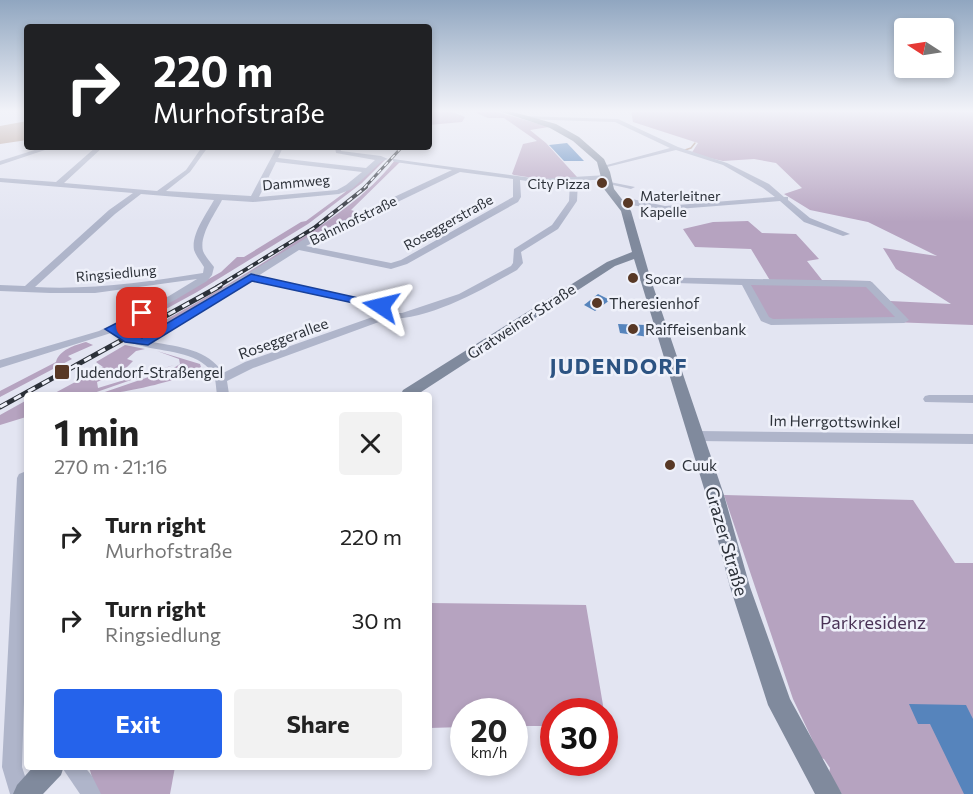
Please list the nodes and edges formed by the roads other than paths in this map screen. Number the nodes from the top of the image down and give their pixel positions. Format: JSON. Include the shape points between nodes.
{"nodes":[{"id":1,"x":586,"y":148,"type":"edge"},
{"id":2,"x":676,"y":148,"type":"joint"},
{"id":3,"x":41,"y":150,"type":"edge"},
{"id":4,"x":97,"y":150,"type":"edge"},
{"id":5,"x":204,"y":150,"type":"edge"},
{"id":6,"x":279,"y":150,"type":"edge"},
{"id":7,"x":338,"y":150,"type":"edge"},
{"id":8,"x":274,"y":160,"type":"junction"},
{"id":9,"x":395,"y":160,"type":"dead end"},
{"id":10,"x":0,"y":163,"type":"edge"},
{"id":11,"x":604,"y":167,"type":"junction"},
{"id":12,"x":460,"y":169,"type":"junction"},
{"id":13,"x":367,"y":170,"type":"junction"},
{"id":14,"x":516,"y":177,"type":"junction"},
{"id":15,"x":574,"y":179,"type":"junction"},
{"id":16,"x":0,"y":180,"type":"edge"},
{"id":17,"x":607,"y":180,"type":"junction"},
{"id":18,"x":57,"y":185,"type":"junction"},
{"id":19,"x":631,"y":187,"type":"dead end"},
{"id":20,"x":139,"y":192,"type":"junction"},
{"id":21,"x":159,"y":193,"type":"junction"},
{"id":22,"x":219,"y":198,"type":"junction"},
{"id":23,"x":785,"y":199,"type":"junction"},
{"id":24,"x":253,"y":200,"type":"junction"},
{"id":25,"x":620,"y":201,"type":"junction"},
{"id":26,"x":846,"y":234,"type":"dead end"},
{"id":27,"x":299,"y":247,"type":"junction"},
{"id":28,"x":637,"y":254,"type":"junction"},
{"id":29,"x":207,"y":275,"type":"junction"},
{"id":30,"x":251,"y":277,"type":"junction"},
{"id":31,"x":645,"y":279,"type":"junction"},
{"id":32,"x":745,"y":282,"type":"junction"},
{"id":33,"x":0,"y":288,"type":"edge"},
{"id":34,"x":27,"y":289,"type":"junction"},
{"id":35,"x":392,"y":315,"type":"junction"},
{"id":36,"x":111,"y":329,"type":"junction"},
{"id":37,"x":143,"y":343,"type":"junction"},
{"id":38,"x":0,"y":363,"type":"edge"},
{"id":39,"x":221,"y":379,"type":"junction"},
{"id":40,"x":223,"y":392,"type":"edge"},
{"id":41,"x":411,"y":392,"type":"edge"},
{"id":42,"x":929,"y":399,"type":"dead end"},
{"id":43,"x":973,"y":399,"type":"edge"},
{"id":44,"x":697,"y":436,"type":"junction"},
{"id":45,"x":973,"y":439,"type":"edge"},
{"id":46,"x":24,"y":478,"type":"dead end"},
{"id":47,"x":48,"y":770,"type":"edge"},
{"id":48,"x":75,"y":770,"type":"edge"},
{"id":49,"x":24,"y":794,"type":"edge"},
{"id":50,"x":90,"y":794,"type":"edge"},
{"id":51,"x":830,"y":794,"type":"edge"}],
"edges":[{"from":1,"to":11,"type":"main road","name":"Grazer Straße"},
{"from":2,"to":11,"type":"street"},
{"from":2,"to":23,"type":"street","via":[[725,164]]},
{"from":3,"to":10,"type":"street"},
{"from":4,"to":18,"type":"street"},
{"from":5,"to":21,"type":"street","via":[[188,171]]},
{"from":6,"to":8,"type":"street"},
{"from":7,"to":13,"type":"street","name":"Dammweg","via":[[384,158]]},
{"from":8,"to":13,"type":"street","name":"Dammweg"},
{"from":8,"to":24,"type":"street"},
{"from":9,"to":12,"type":"street"},
{"from":11,"to":17,"type":"main road","name":"Grazer Straße"},
{"from":12,"to":14,"type":"street"},
{"from":12,"to":27,"type":"street","name":"Bahnhofstraße"},
{"from":13,"to":24,"type":"street","name":"Dammweg","via":[[339,192]]},
{"from":14,"to":15,"type":"street"},
{"from":14,"to":27,"type":"street","name":"Roseggerstraße","via":[[515,200],[404,262],[391,266]]},
{"from":15,"to":17,"type":"street"},
{"from":15,"to":35,"type":"street","name":"Roseggerallee","via":[[573,201],[555,227],[517,251],[518,263],[514,268],[462,296],[403,316]]},
{"from":16,"to":18,"type":"street"},
{"from":17,"to":19,"type":"street"},
{"from":17,"to":25,"type":"main road","name":"Grazer Straße","via":[[609,189]]},
{"from":18,"to":20,"type":"street"},
{"from":20,"to":21,"type":"street"},
{"from":20,"to":34,"type":"street","name":"Ringsiedlung"},
{"from":21,"to":22,"type":"street"},
{"from":22,"to":24,"type":"street","name":"Dammweg"},
{"from":22,"to":29,"type":"street","via":[[198,244],[209,267]]},
{"from":23,"to":25,"type":"street","via":[[665,208]]},
{"from":23,"to":26,"type":"street","via":[[807,219]]},
{"from":25,"to":28,"type":"main road","name":"Grazer Straße","via":[[629,217]]},
{"from":27,"to":30,"type":"street","name":"Bahnhofstraße"},
{"from":28,"to":31,"type":"main road","name":"Grazer Straße"},
{"from":28,"to":41,"type":"main road","name":"Gratweiner Straße","via":[[612,264]]},
{"from":29,"to":34,"type":"street","name":"Ringsiedlung","via":[[123,288]]},
{"from":29,"to":36,"type":"street","via":[[189,289]]},
{"from":30,"to":35,"type":"street","via":[[381,306]]},
{"from":30,"to":37,"type":"street","name":"Bahnhofstraße"},
{"from":31,"to":32,"type":"street"},
{"from":31,"to":44,"type":"main road","name":"Grazer Straße"},
{"from":32,"to":32,"type":"street","via":[[869,284],[904,320],[771,322],[765,319]]},
{"from":33,"to":34,"type":"street","name":"Ringsiedlung"},
{"from":35,"to":39,"type":"street","name":"Roseggerallee","via":[[249,365]]},
{"from":36,"to":37,"type":"street"},
{"from":36,"to":38,"type":"street"},
{"from":37,"to":39,"type":"street","via":[[200,357],[212,365]]},
{"from":39,"to":40,"type":"street"},
{"from":42,"to":43,"type":"street"},
{"from":44,"to":45,"type":"street","name":"Im Herrgottswinkel"},
{"from":44,"to":51,"type":"main road","name":"Grazer Straße","via":[[740,587],[780,705]]},
{"from":46,"to":49,"type":"street","via":[[12,767],[18,788]]},
{"from":47,"to":49,"type":"main road"},
{"from":48,"to":50,"type":"street"}]}
